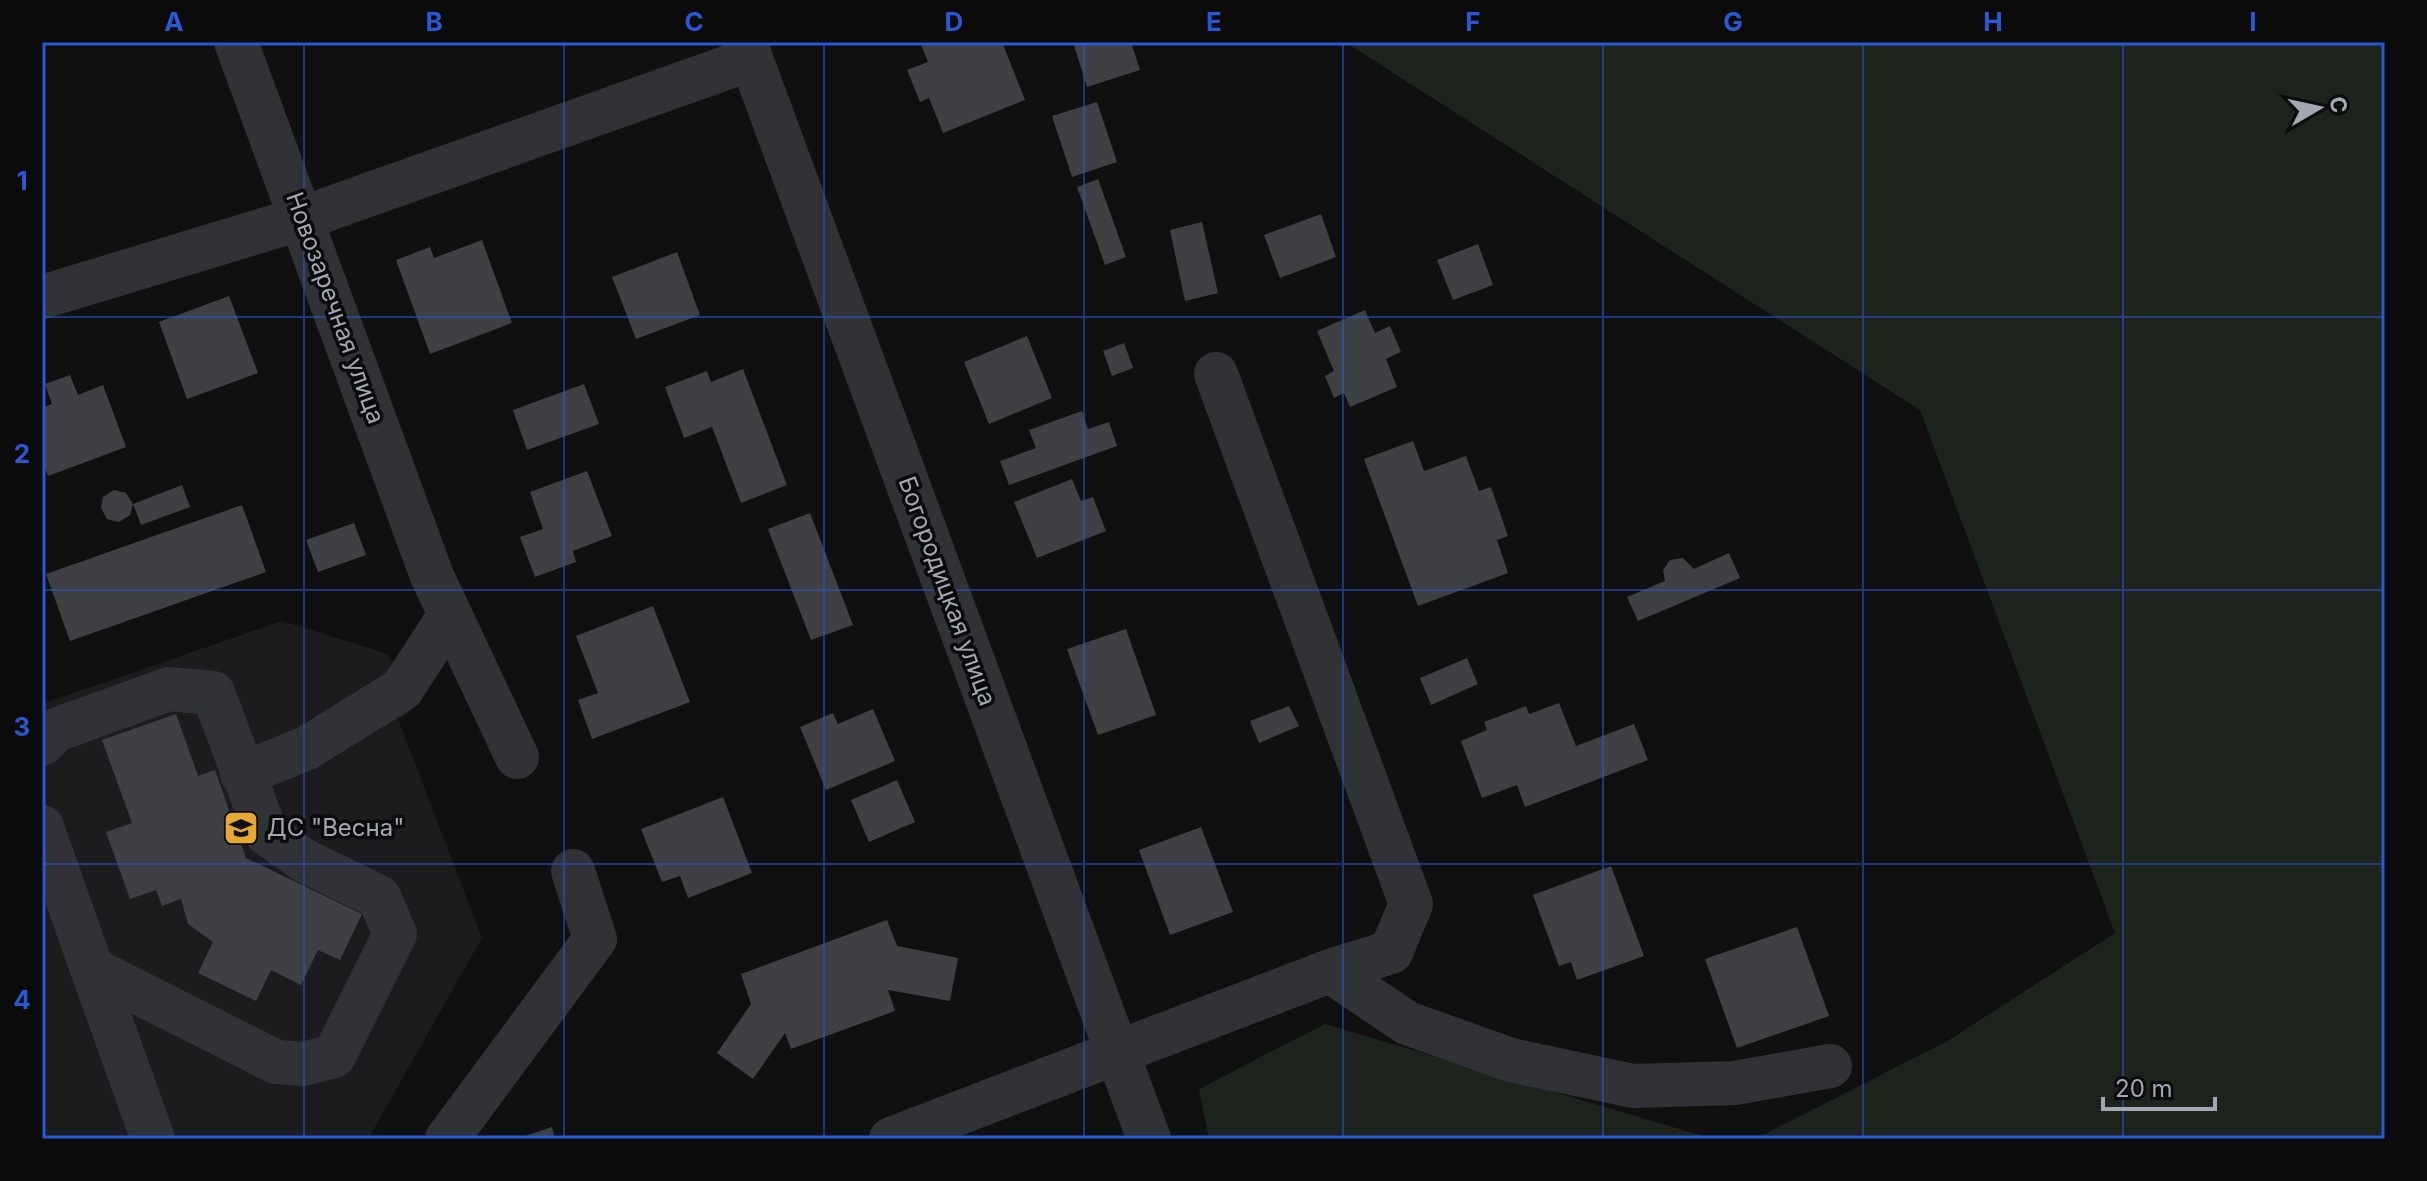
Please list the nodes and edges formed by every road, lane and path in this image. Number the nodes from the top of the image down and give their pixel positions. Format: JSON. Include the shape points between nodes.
{"nodes":[{"id":1,"x":236,"y":42,"type":"edge"},
{"id":2,"x":748,"y":50,"type":"edge"},
{"id":3,"x":303,"y":218,"type":"junction"},
{"id":4,"x":42,"y":297,"type":"edge"},
{"id":5,"x":1216,"y":374,"type":"dead end"},
{"id":6,"x":450,"y":615,"type":"junction"},
{"id":7,"x":42,"y":744,"type":"edge"},
{"id":8,"x":517,"y":757,"type":"dead end"},
{"id":9,"x":242,"y":774,"type":"junction"},
{"id":10,"x":42,"y":827,"type":"edge"},
{"id":11,"x":573,"y":871,"type":"dead end"},
{"id":12,"x":92,"y":969,"type":"junction"},
{"id":13,"x":1330,"y":971,"type":"junction"},
{"id":14,"x":1118,"y":1055,"type":"junction"},
{"id":15,"x":1830,"y":1066,"type":"dead end"},
{"id":16,"x":153,"y":1139,"type":"edge"},
{"id":17,"x":447,"y":1139,"type":"edge"},
{"id":18,"x":891,"y":1139,"type":"edge"},
{"id":19,"x":1149,"y":1139,"type":"edge"}],
"edges":[{"from":1,"to":3,"type":"street","name":"Новозаречная улица"},
{"from":2,"to":3,"type":"street"},
{"from":2,"to":14,"type":"street","name":"Богородицкая улица"},
{"from":3,"to":4,"type":"street"},
{"from":3,"to":6,"type":"street","name":"Новозаречная улица"},
{"from":5,"to":13,"type":"street","via":[[1411,904],[1391,952]]},
{"from":6,"to":8,"type":"street","name":"Новозаречная улица"},
{"from":6,"to":9,"type":"street","via":[[402,689],[307,748]]},
{"from":7,"to":9,"type":"street","via":[[56,730],[169,689],[213,693]]},
{"from":9,"to":12,"type":"street","via":[[266,833],[305,861],[379,897],[395,934],[334,1056],[303,1064],[276,1062]]},
{"from":10,"to":12,"type":"street"},
{"from":11,"to":17,"type":"street","via":[[595,939]]},
{"from":12,"to":16,"type":"street"},
{"from":13,"to":14,"type":"street"},
{"from":13,"to":15,"type":"street","via":[[1407,1023],[1511,1060],[1633,1086],[1735,1083]]},
{"from":14,"to":18,"type":"street"},
{"from":14,"to":19,"type":"street","name":"Богородицкая улица"}]}
